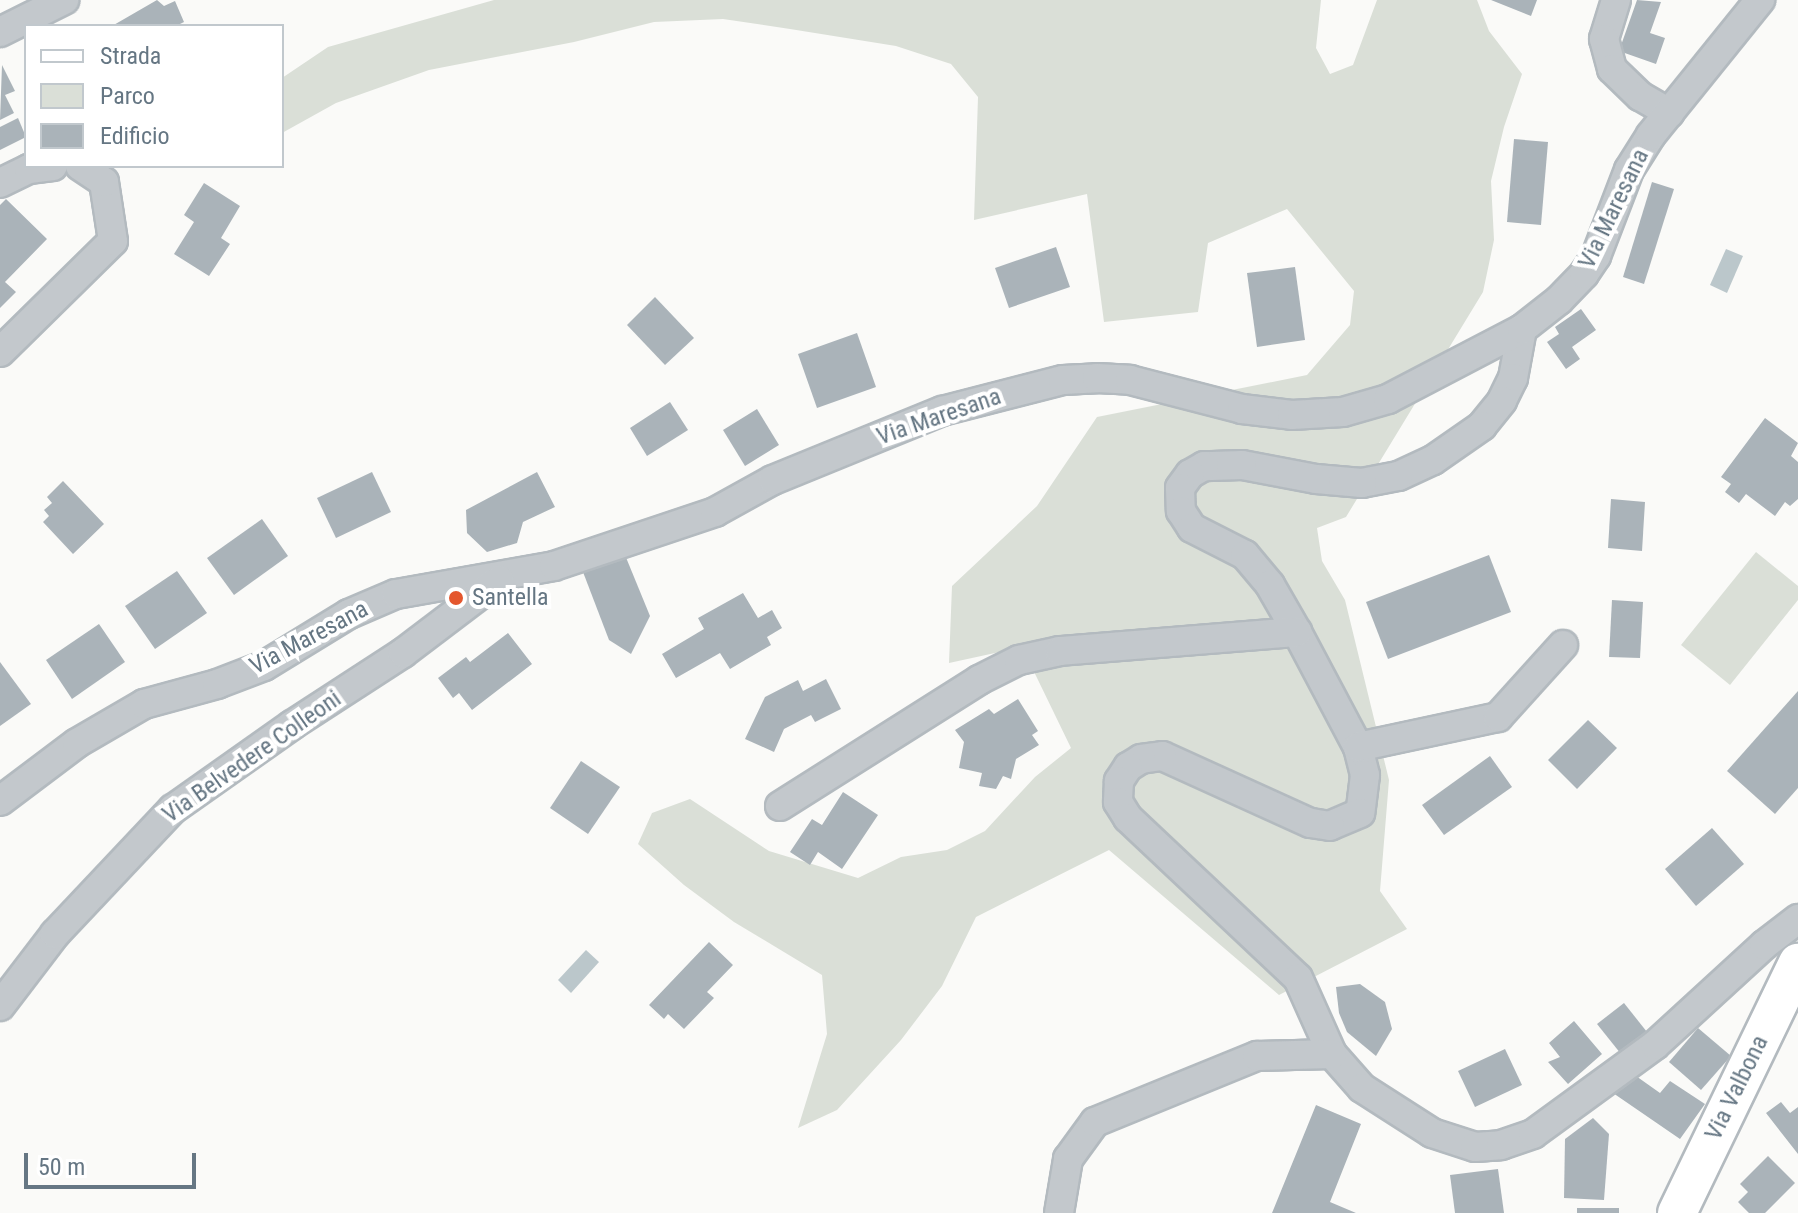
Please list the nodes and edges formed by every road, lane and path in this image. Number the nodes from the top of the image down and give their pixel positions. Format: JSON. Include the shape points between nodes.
{"nodes":[{"id":1,"x":64,"y":0,"type":"edge"},
{"id":2,"x":1616,"y":0,"type":"edge"},
{"id":3,"x":1760,"y":0,"type":"edge"},
{"id":4,"x":0,"y":32,"type":"edge"},
{"id":5,"x":1669,"y":113,"type":"junction"},
{"id":6,"x":37,"y":168,"type":"edge"},
{"id":7,"x":83,"y":168,"type":"edge"},
{"id":8,"x":0,"y":183,"type":"edge"},
{"id":9,"x":1522,"y":329,"type":"junction"},
{"id":10,"x":0,"y":352,"type":"edge"},
{"id":11,"x":503,"y":577,"type":"junction"},
{"id":12,"x":1297,"y":632,"type":"junction"},
{"id":13,"x":1563,"y":645,"type":"dead end"},
{"id":14,"x":1358,"y":747,"type":"junction"},
{"id":15,"x":0,"y":801,"type":"edge"},
{"id":16,"x":780,"y":806,"type":"dead end"},
{"id":17,"x":1798,"y":919,"type":"edge"},
{"id":18,"x":1796,"y":968,"type":"edge"},
{"id":19,"x":1722,"y":986,"type":"junction"},
{"id":20,"x":0,"y":1006,"type":"edge"},
{"id":21,"x":1332,"y":1054,"type":"junction"},
{"id":22,"x":1059,"y":1213,"type":"edge"},
{"id":23,"x":1677,"y":1213,"type":"edge"}],
"edges":[{"from":1,"to":4,"type":"street"},
{"from":2,"to":5,"type":"street","via":[[1604,39],[1612,69],[1640,96]]},
{"from":3,"to":5,"type":"street","name":"Via Maresana"},
{"from":5,"to":9,"type":"street","name":"Via Maresana","via":[[1629,170],[1584,274]]},
{"from":6,"to":8,"type":"street"},
{"from":7,"to":10,"type":"street","via":[[104,182],[113,241]]},
{"from":9,"to":11,"type":"street","name":"Via Maresana","via":[[1400,393],[1343,412],[1292,415],[1242,409],[1130,380],[1063,380],[942,411],[773,480],[715,512],[554,566]]},
{"from":9,"to":12,"type":"street","via":[[1513,378],[1482,426],[1455,448],[1398,476],[1362,483],[1221,464],[1190,474],[1180,488],[1181,511],[1192,528],[1245,555]]},
{"from":11,"to":15,"type":"street","name":"Via Maresana","via":[[396,594],[349,614],[264,666],[144,704],[77,743]]},
{"from":11,"to":20,"type":"street","name":"Via Belvedere Colleoni","via":[[403,653],[173,809],[55,934]]},
{"from":12,"to":14,"type":"street"},
{"from":12,"to":16,"type":"street","via":[[1060,651],[1019,660]]},
{"from":13,"to":14,"type":"street","via":[[1498,717]]},
{"from":14,"to":21,"type":"street","via":[[1365,775],[1360,813],[1330,826],[1310,823],[1162,756],[1141,759],[1119,781],[1118,802],[1128,818],[1298,978]]},
{"from":17,"to":19,"type":"street"},
{"from":18,"to":19,"type":"street","via":[[1762,969]]},
{"from":18,"to":23,"type":"street","name":"Via Valbona"},
{"from":19,"to":21,"type":"street","via":[[1655,1045],[1533,1134],[1501,1145],[1475,1147],[1432,1133],[1362,1088]]},
{"from":21,"to":22,"type":"street","via":[[1257,1056],[1095,1122],[1068,1159]]}]}
